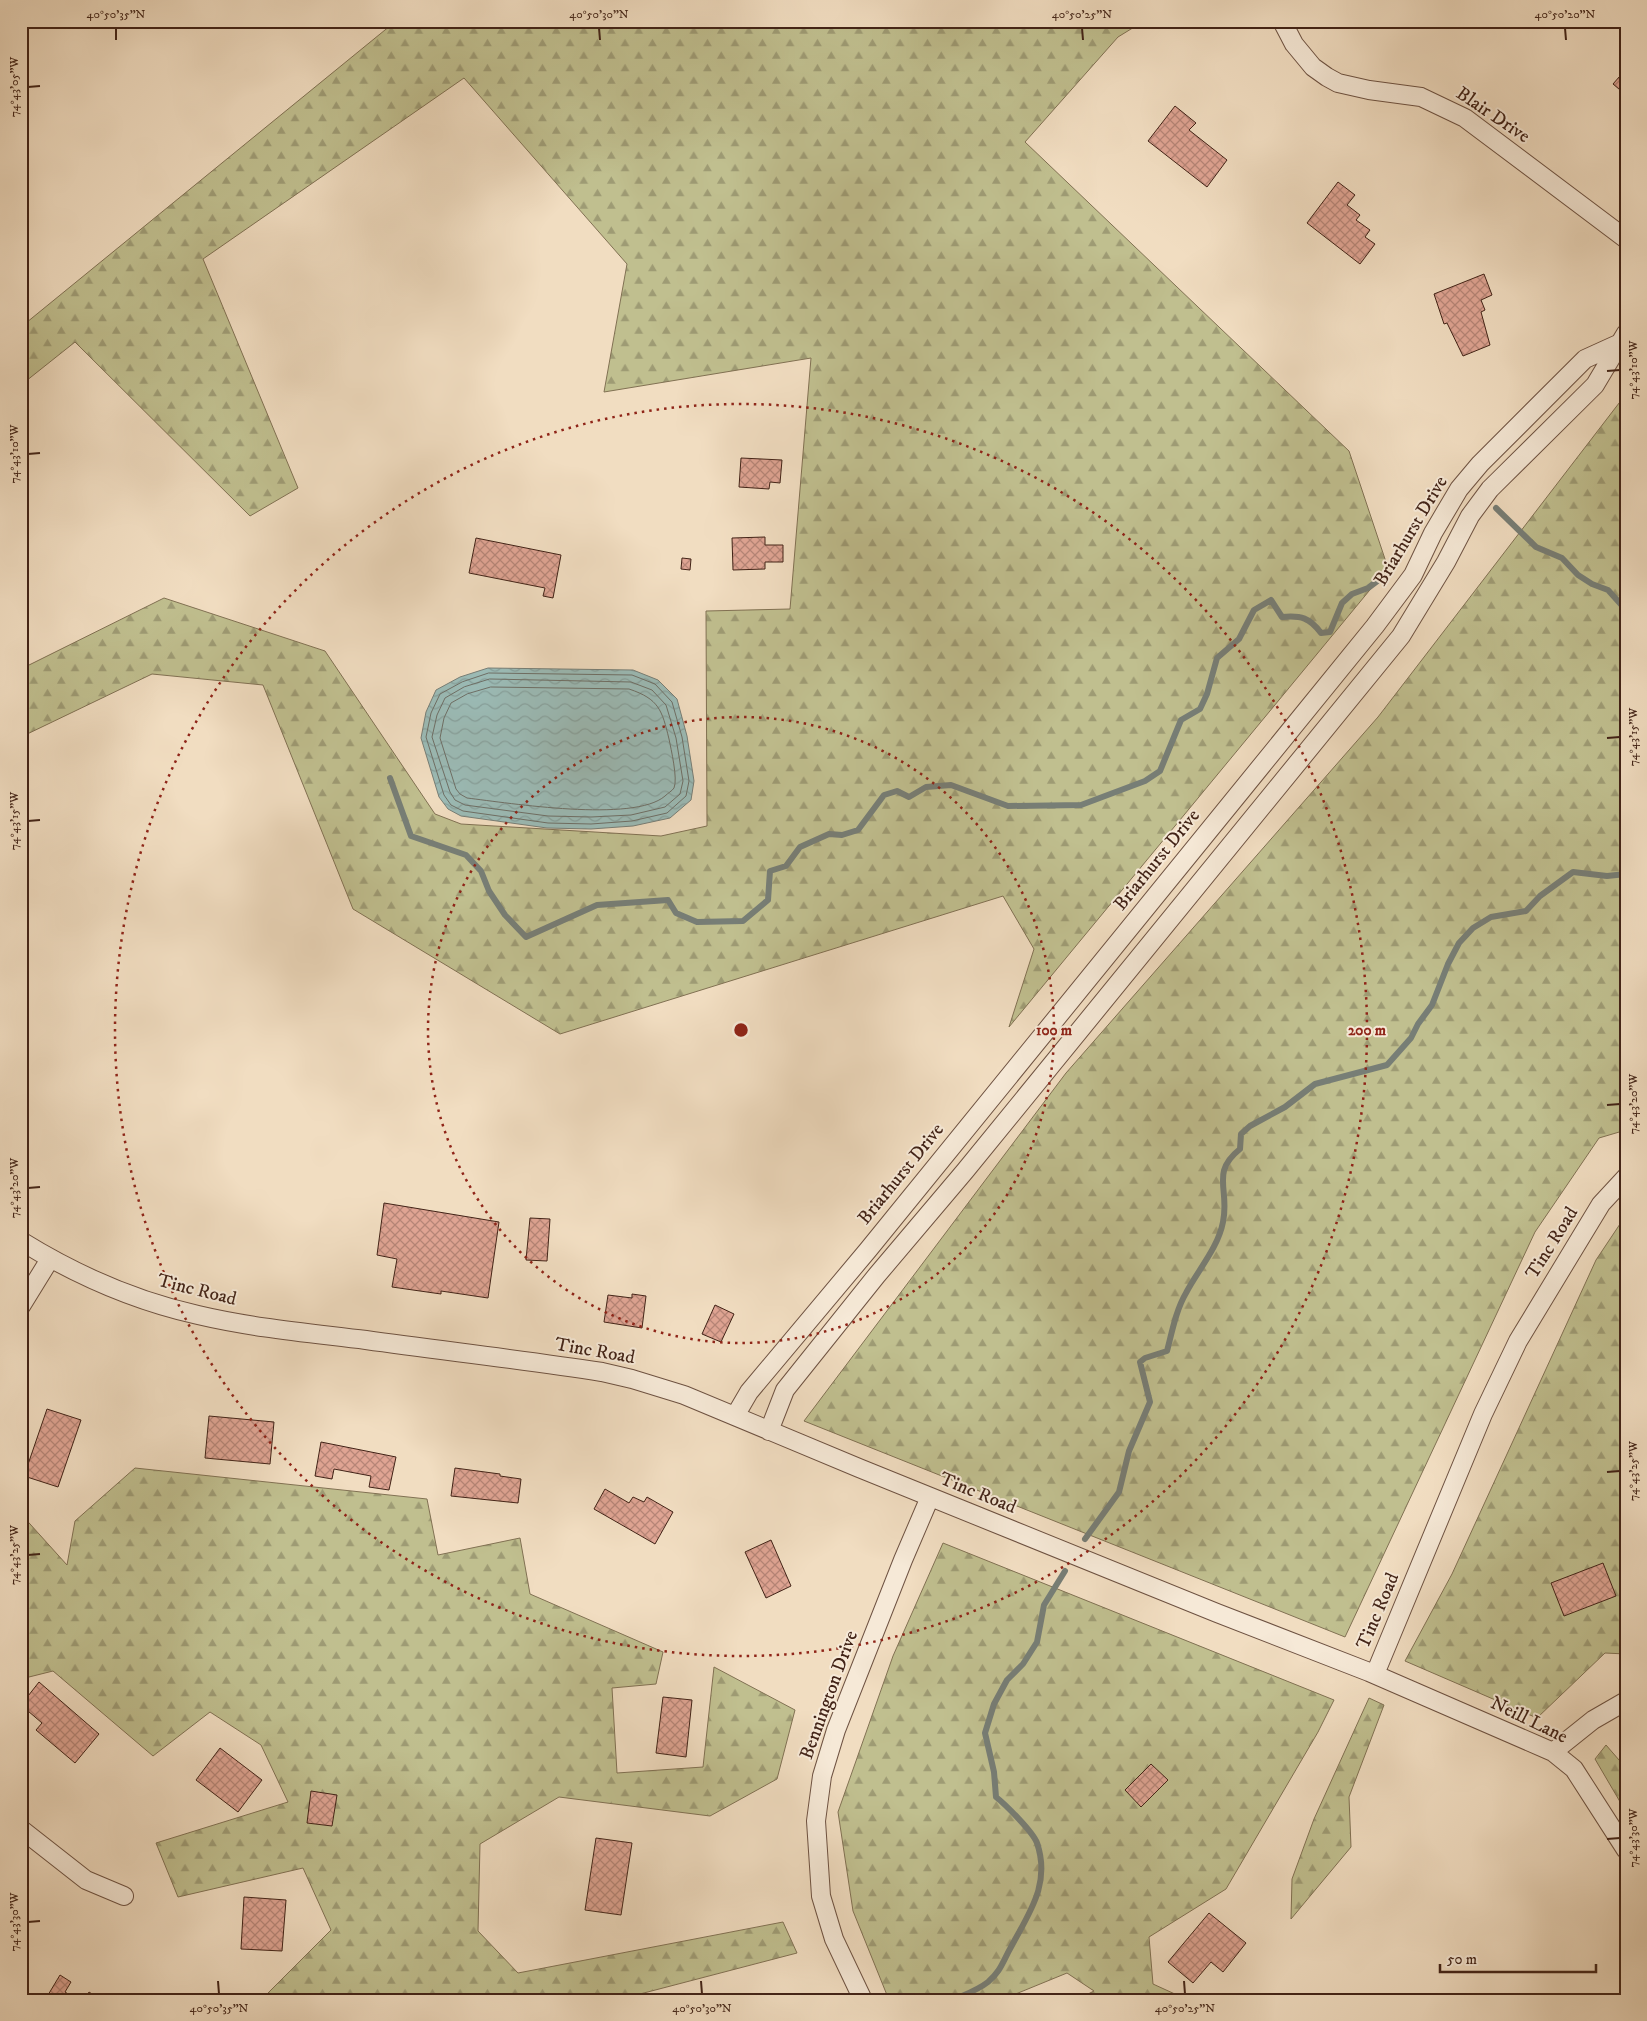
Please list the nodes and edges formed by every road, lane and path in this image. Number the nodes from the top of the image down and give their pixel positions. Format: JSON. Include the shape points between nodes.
{"nodes":[{"id":1,"x":1282,"y":21,"type":"edge"},
{"id":2,"x":1626,"y":239,"type":"edge"},
{"id":3,"x":1622,"y":338,"type":"edge"},
{"id":4,"x":1626,"y":1177,"type":"edge"},
{"id":5,"x":21,"y":1241,"type":"edge"},
{"id":6,"x":50,"y":1258,"type":"junction"},
{"id":7,"x":21,"y":1306,"type":"edge"},
{"id":8,"x":735,"y":1416,"type":"junction"},
{"id":9,"x":769,"y":1431,"type":"junction"},
{"id":10,"x":930,"y":1497,"type":"junction"},
{"id":11,"x":1375,"y":1674,"type":"junction"},
{"id":12,"x":1626,"y":1701,"type":"edge"},
{"id":13,"x":1553,"y":1752,"type":"junction"},
{"id":14,"x":21,"y":1829,"type":"edge"},
{"id":15,"x":1626,"y":1850,"type":"edge"},
{"id":16,"x":124,"y":1896,"type":"dead end"},
{"id":17,"x":863,"y":2000,"type":"edge"}],
"edges":[{"from":1,"to":2,"type":"street","name":"Blair Drive","via":[[1300,51],[1313,67],[1327,77],[1338,83],[1421,97],[1465,118]]},
{"from":3,"to":8,"type":"street","name":"Briarhurst Drive","via":[[1586,359],[1480,464],[1459,490],[1438,525],[1414,575],[1375,626],[749,1392]]},
{"from":3,"to":9,"type":"street","name":"Briarhurst Drive","via":[[1595,385],[1490,489],[1470,516],[1401,636],[785,1390]]},
{"from":4,"to":11,"type":"street","name":"Tinc Road","via":[[1601,1204],[1518,1341],[1483,1414]]},
{"from":5,"to":6,"type":"street","name":"Tinc Road"},
{"from":6,"to":7,"type":"street"},
{"from":6,"to":8,"type":"street","name":"Tinc Road","via":[[130,1295],[198,1315],[285,1330],[602,1372],[661,1387]]},
{"from":8,"to":9,"type":"street","name":"Tinc Road"},
{"from":9,"to":10,"type":"street","name":"Tinc Road"},
{"from":10,"to":11,"type":"street","name":"Tinc Road"},
{"from":10,"to":17,"type":"street","name":"Bennington Drive","via":[[836,1730],[822,1776],[816,1821],[821,1896],[834,1939]]},
{"from":11,"to":13,"type":"street","name":"Neill Lane"},
{"from":12,"to":13,"type":"street","via":[[1593,1720]]},
{"from":13,"to":15,"type":"street","name":"Neill Lane","via":[[1574,1769]]},
{"from":14,"to":16,"type":"street","via":[[86,1880]]}]}
